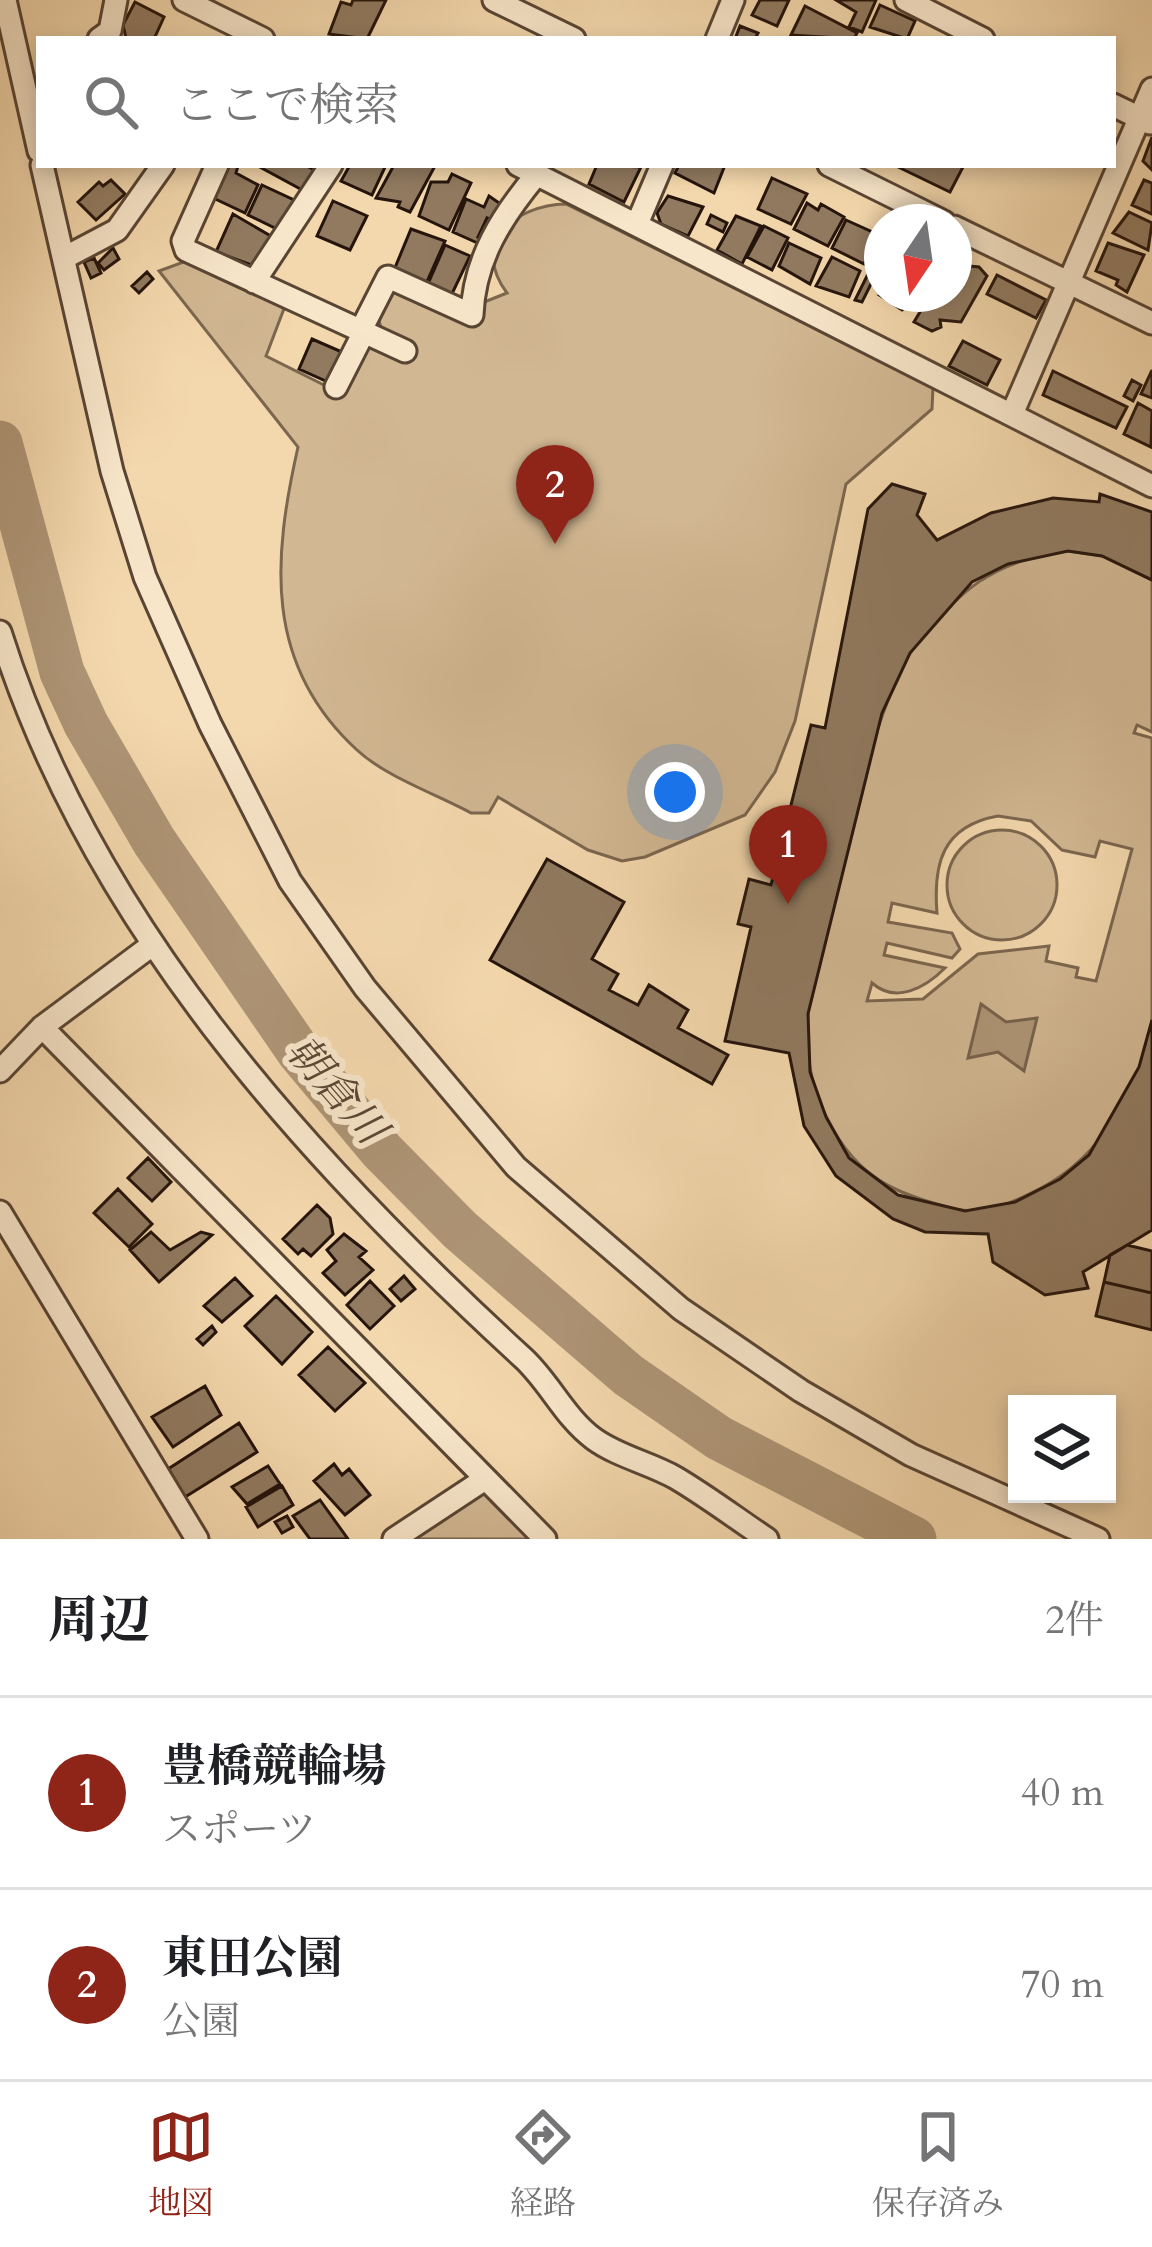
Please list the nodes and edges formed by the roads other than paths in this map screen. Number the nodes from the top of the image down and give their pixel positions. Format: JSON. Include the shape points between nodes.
{"nodes":[{"id":1,"x":5,"y":0,"type":"edge"},
{"id":2,"x":116,"y":0,"type":"edge"},
{"id":3,"x":184,"y":0,"type":"edge"},
{"id":4,"x":494,"y":0,"type":"edge"},
{"id":5,"x":734,"y":0,"type":"edge"},
{"id":6,"x":906,"y":0,"type":"edge"},
{"id":7,"x":103,"y":36,"type":"edge"},
{"id":8,"x":257,"y":36,"type":"edge"},
{"id":9,"x":568,"y":36,"type":"edge"},
{"id":10,"x":718,"y":36,"type":"edge"},
{"id":11,"x":977,"y":36,"type":"edge"},
{"id":12,"x":1152,"y":89,"type":"edge"},
{"id":13,"x":32,"y":90,"type":"edge"},
{"id":14,"x":1116,"y":106,"type":"edge"},
{"id":15,"x":1146,"y":121,"type":"edge"},
{"id":16,"x":36,"y":125,"type":"edge"},
{"id":17,"x":43,"y":168,"type":"edge"},
{"id":18,"x":161,"y":168,"type":"edge"},
{"id":19,"x":216,"y":168,"type":"edge"},
{"id":20,"x":329,"y":168,"type":"edge"},
{"id":21,"x":661,"y":168,"type":"edge"},
{"id":22,"x":836,"y":168,"type":"edge"},
{"id":23,"x":528,"y":170,"type":"edge"},
{"id":24,"x":908,"y":204,"type":"edge"},
{"id":25,"x":637,"y":224,"type":"junction"},
{"id":26,"x":972,"y":236,"type":"edge"},
{"id":27,"x":64,"y":258,"type":"junction"},
{"id":28,"x":254,"y":282,"type":"junction"},
{"id":29,"x":1069,"y":285,"type":"junction"},
{"id":30,"x":1152,"y":323,"type":"edge"},
{"id":31,"x":362,"y":331,"type":"junction"},
{"id":32,"x":405,"y":351,"type":"dead end"},
{"id":33,"x":336,"y":387,"type":"dead end"},
{"id":34,"x":1012,"y":414,"type":"junction"},
{"id":35,"x":1152,"y":485,"type":"edge"},
{"id":36,"x":0,"y":632,"type":"edge"},
{"id":37,"x":5,"y":668,"type":"edge"},
{"id":38,"x":152,"y":945,"type":"junction"},
{"id":39,"x":42,"y":1027,"type":"junction"},
{"id":40,"x":0,"y":1071,"type":"edge"},
{"id":41,"x":0,"y":1212,"type":"edge"},
{"id":42,"x":485,"y":1479,"type":"junction"},
{"id":43,"x":197,"y":1539,"type":"edge"},
{"id":44,"x":394,"y":1539,"type":"edge"},
{"id":45,"x":544,"y":1539,"type":"edge"},
{"id":46,"x":767,"y":1539,"type":"edge"},
{"id":47,"x":1098,"y":1539,"type":"edge"}],
"edges":[{"from":1,"to":13,"type":"street"},
{"from":2,"to":7,"type":"street"},
{"from":3,"to":8,"type":"street"},
{"from":4,"to":9,"type":"street"},
{"from":5,"to":10,"type":"street"},
{"from":6,"to":11,"type":"street"},
{"from":12,"to":15,"type":"street"},
{"from":13,"to":16,"type":"street"},
{"from":14,"to":15,"type":"street"},
{"from":15,"to":29,"type":"street"},
{"from":17,"to":27,"type":"street"},
{"from":18,"to":27,"type":"street","via":[[118,230]]},
{"from":19,"to":28,"type":"street","via":[[185,250]]},
{"from":20,"to":28,"type":"street"},
{"from":21,"to":25,"type":"street"},
{"from":22,"to":24,"type":"street"},
{"from":23,"to":25,"type":"street"},
{"from":23,"to":31,"type":"street","via":[[479,270],[472,316],[388,277]]},
{"from":25,"to":34,"type":"street"},
{"from":26,"to":29,"type":"street"},
{"from":27,"to":47,"type":"street","via":[[145,577],[290,881],[364,988],[516,1167],[681,1309],[911,1455]]},
{"from":28,"to":31,"type":"street"},
{"from":29,"to":30,"type":"street"},
{"from":29,"to":34,"type":"street"},
{"from":31,"to":32,"type":"street"},
{"from":31,"to":33,"type":"street"},
{"from":34,"to":35,"type":"street"},
{"from":36,"to":37,"type":"street"},
{"from":37,"to":38,"type":"street"},
{"from":38,"to":39,"type":"street"},
{"from":38,"to":46,"type":"street","via":[[318,1154],[407,1251],[533,1366],[593,1438],[673,1476]]},
{"from":39,"to":40,"type":"street"},
{"from":39,"to":42,"type":"street"},
{"from":41,"to":43,"type":"street"},
{"from":42,"to":44,"type":"street"},
{"from":42,"to":45,"type":"street"}]}
